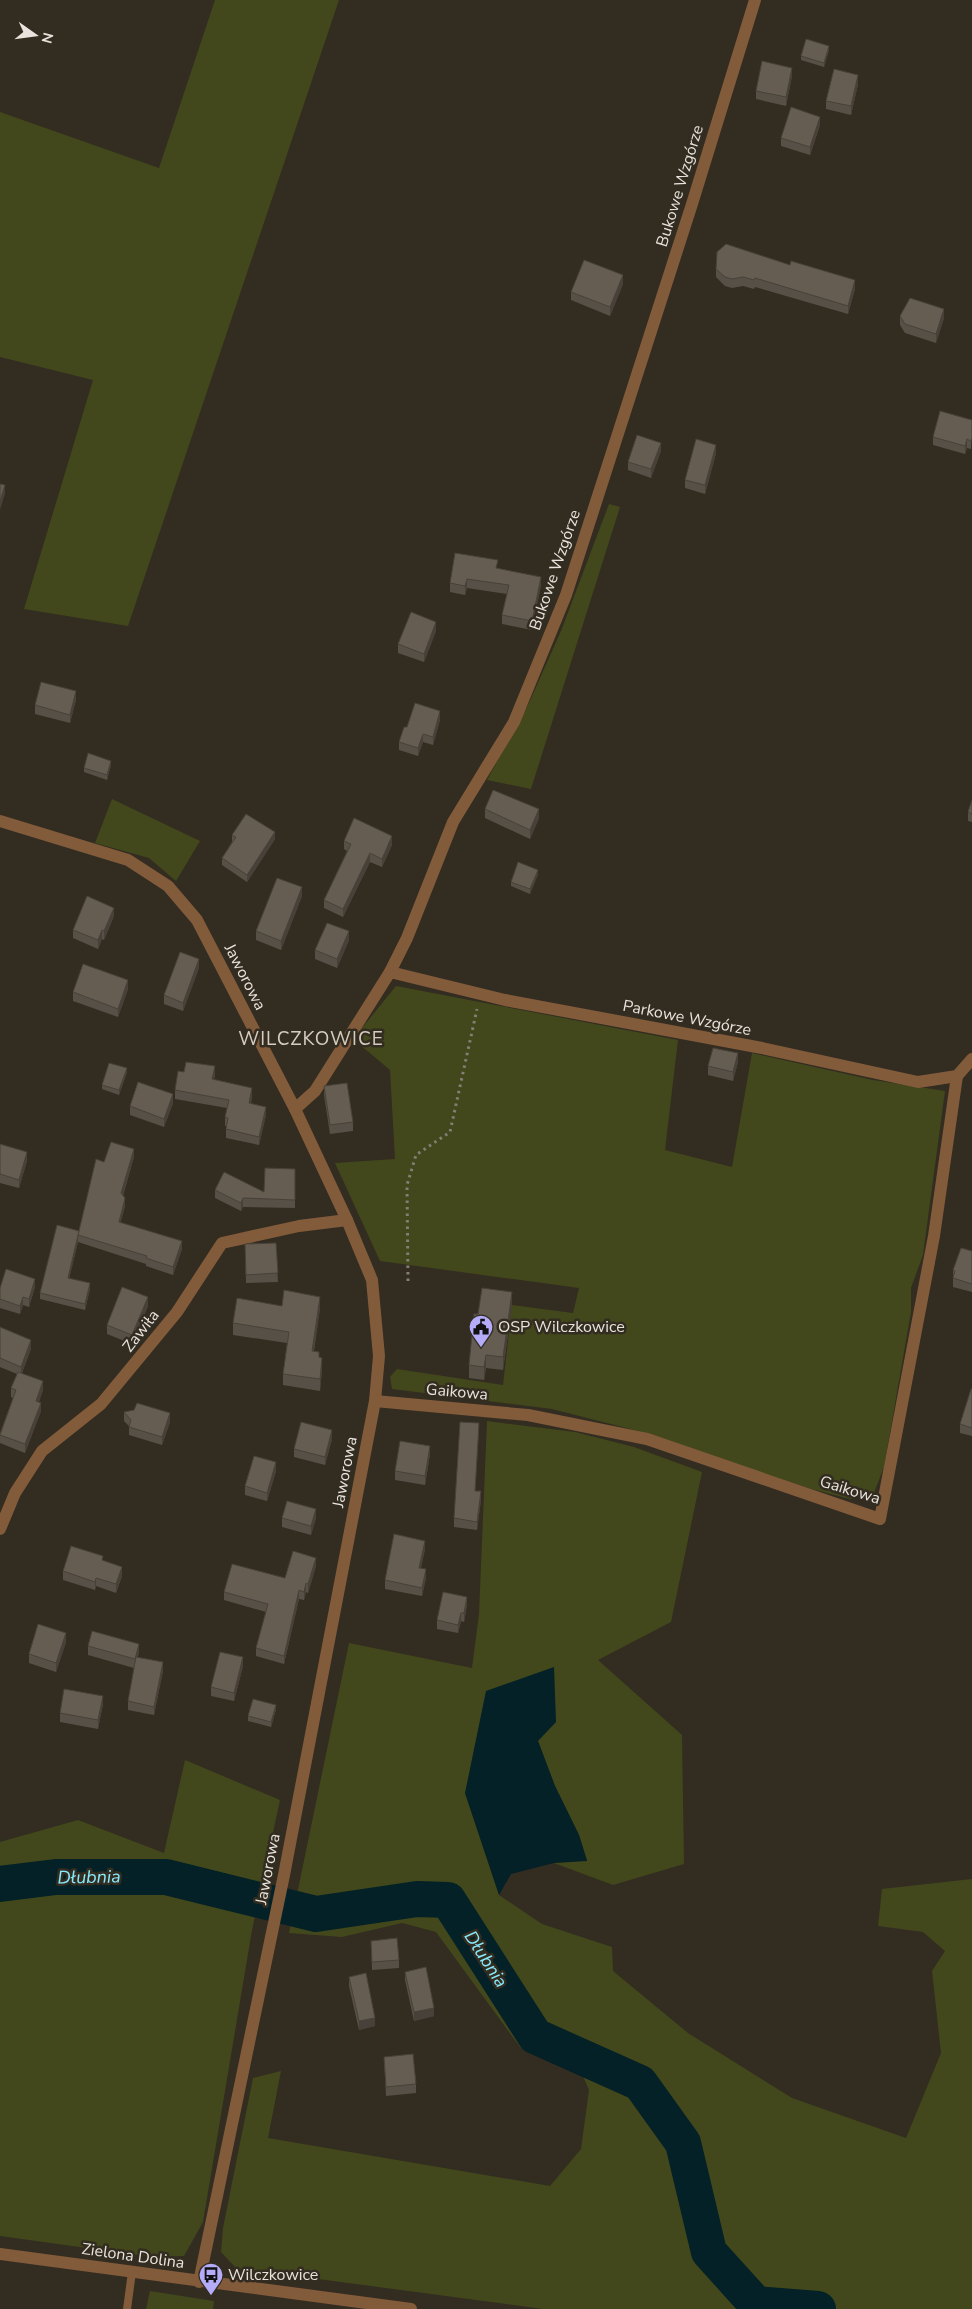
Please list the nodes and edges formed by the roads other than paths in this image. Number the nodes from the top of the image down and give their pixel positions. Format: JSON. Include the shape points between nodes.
{"nodes":[{"id":1,"x":755,"y":0,"type":"edge"},
{"id":2,"x":0,"y":821,"type":"edge"},
{"id":3,"x":390,"y":972,"type":"junction"},
{"id":4,"x":972,"y":1059,"type":"edge"},
{"id":5,"x":957,"y":1076,"type":"junction"},
{"id":6,"x":295,"y":1109,"type":"junction"},
{"id":7,"x":347,"y":1220,"type":"junction"},
{"id":8,"x":375,"y":1400,"type":"junction"},
{"id":9,"x":0,"y":1529,"type":"edge"},
{"id":10,"x":0,"y":2254,"type":"edge"},
{"id":11,"x":132,"y":2272,"type":"junction"},
{"id":12,"x":199,"y":2282,"type":"junction"},
{"id":13,"x":128,"y":2309,"type":"edge"},
{"id":14,"x":411,"y":2309,"type":"edge"}],
"edges":[{"from":1,"to":3,"type":"street","name":"Bukowe Wzgórze","via":[[566,595],[514,722],[453,822],[407,938]]},
{"from":2,"to":6,"type":"street","name":"Jaworowa","via":[[128,860],[168,886],[197,920]]},
{"from":3,"to":5,"type":"street","name":"Parkowe Wzgórze","via":[[480,994],[762,1048],[918,1082]]},
{"from":3,"to":6,"type":"street","name":"Bukowe Wzgórze","via":[[315,1091]]},
{"from":4,"to":5,"type":"street"},
{"from":5,"to":8,"type":"street","name":"Gaikowa","via":[[934,1236],[880,1519],[647,1439],[528,1415]]},
{"from":6,"to":7,"type":"street","name":"Jaworowa"},
{"from":7,"to":8,"type":"street","name":"Jaworowa","via":[[372,1280],[379,1356]]},
{"from":7,"to":9,"type":"street","name":"Zawiła","via":[[299,1226],[222,1243],[177,1312],[101,1404],[42,1451],[15,1493]]},
{"from":8,"to":12,"type":"street","name":"Jaworowa","via":[[284,1875]]},
{"from":10,"to":11,"type":"street","name":"Zielona Dolina"},
{"from":11,"to":12,"type":"street","name":"Zielona Dolina"},
{"from":11,"to":13,"type":"lane"},
{"from":12,"to":14,"type":"street","name":"Zielona Dolina"}]}
